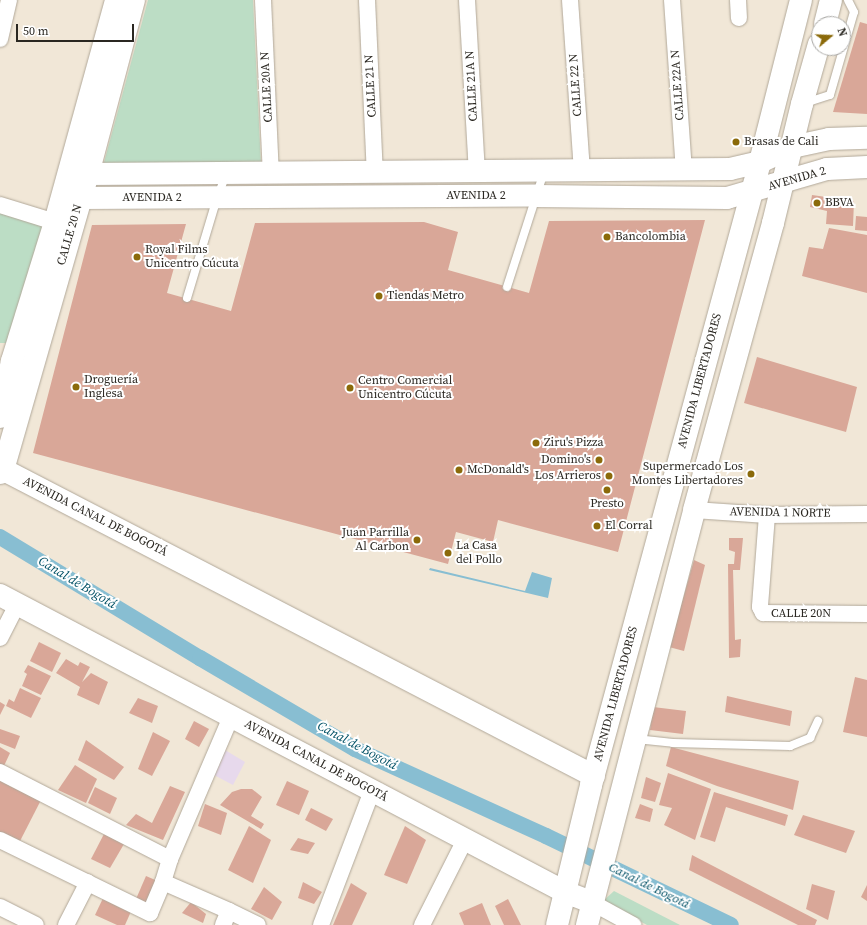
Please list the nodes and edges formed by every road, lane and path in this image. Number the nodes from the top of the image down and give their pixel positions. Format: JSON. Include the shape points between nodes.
{"nodes":[{"id":1,"x":10,"y":0,"type":"edge"},
{"id":2,"x":116,"y":0,"type":"edge"},
{"id":3,"x":134,"y":0,"type":"edge"},
{"id":4,"x":263,"y":0,"type":"edge"},
{"id":5,"x":367,"y":0,"type":"edge"},
{"id":6,"x":467,"y":0,"type":"edge"},
{"id":7,"x":570,"y":0,"type":"edge"},
{"id":8,"x":672,"y":0,"type":"edge"},
{"id":9,"x":738,"y":0,"type":"edge"},
{"id":10,"x":801,"y":0,"type":"edge"},
{"id":11,"x":831,"y":0,"type":"edge"},
{"id":12,"x":848,"y":0,"type":"edge"},
{"id":13,"x":827,"y":16,"type":"edge"},
{"id":14,"x":739,"y":18,"type":"dead end"},
{"id":15,"x":0,"y":39,"type":"edge"},
{"id":16,"x":816,"y":56,"type":"edge"},
{"id":17,"x":802,"y":104,"type":"junction"},
{"id":18,"x":867,"y":138,"type":"edge"},
{"id":19,"x":792,"y":147,"type":"junction"},
{"id":20,"x":760,"y":162,"type":"junction"},
{"id":21,"x":867,"y":167,"type":"edge"},
{"id":22,"x":684,"y":170,"type":"junction"},
{"id":23,"x":544,"y":171,"type":"junction"},
{"id":24,"x":582,"y":171,"type":"junction"},
{"id":25,"x":477,"y":172,"type":"junction"},
{"id":26,"x":375,"y":173,"type":"junction"},
{"id":27,"x":88,"y":174,"type":"junction"},
{"id":28,"x":226,"y":174,"type":"junction"},
{"id":29,"x":271,"y":174,"type":"junction"},
{"id":30,"x":784,"y":182,"type":"junction"},
{"id":31,"x":751,"y":193,"type":"junction"},
{"id":32,"x":536,"y":196,"type":"junction"},
{"id":33,"x":80,"y":198,"type":"junction"},
{"id":34,"x":217,"y":198,"type":"junction"},
{"id":35,"x":0,"y":205,"type":"edge"},
{"id":36,"x":55,"y":222,"type":"junction"},
{"id":37,"x":507,"y":287,"type":"dead end"},
{"id":38,"x":187,"y":298,"type":"dead end"},
{"id":39,"x":0,"y":417,"type":"edge"},
{"id":40,"x":1,"y":470,"type":"edge"},
{"id":41,"x":694,"y":510,"type":"junction"},
{"id":42,"x":867,"y":514,"type":"edge"},
{"id":43,"x":767,"y":515,"type":"junction"},
{"id":44,"x":9,"y":600,"type":"edge"},
{"id":45,"x":867,"y":614,"type":"edge"},
{"id":46,"x":0,"y":638,"type":"edge"},
{"id":47,"x":231,"y":717,"type":"junction"},
{"id":48,"x":818,"y":720,"type":"dead end"},
{"id":49,"x":635,"y":739,"type":"junction"},
{"id":50,"x":0,"y":772,"type":"edge"},
{"id":51,"x":592,"y":781,"type":"junction"},
{"id":52,"x":372,"y":791,"type":"junction"},
{"id":53,"x":0,"y":840,"type":"edge"},
{"id":54,"x":465,"y":840,"type":"junction"},
{"id":55,"x":170,"y":859,"type":"junction"},
{"id":56,"x":88,"y":882,"type":"junction"},
{"id":57,"x":163,"y":882,"type":"junction"},
{"id":58,"x":567,"y":885,"type":"junction"},
{"id":59,"x":594,"y":898,"type":"junction"},
{"id":60,"x":0,"y":907,"type":"edge"},
{"id":61,"x":226,"y":918,"type":"edge"},
{"id":62,"x":146,"y":919,"type":"edge"},
{"id":63,"x":36,"y":925,"type":"edge"},
{"id":64,"x":66,"y":925,"type":"edge"},
{"id":65,"x":258,"y":925,"type":"edge"},
{"id":66,"x":321,"y":925,"type":"edge"},
{"id":67,"x":422,"y":925,"type":"edge"},
{"id":68,"x":557,"y":925,"type":"edge"},
{"id":69,"x":587,"y":925,"type":"edge"},
{"id":70,"x":633,"y":925,"type":"edge"}],
"edges":[{"from":1,"to":15,"type":"street"},
{"from":2,"to":36,"type":"main road","name":"CALLE 20 N"},
{"from":3,"to":27,"type":"main road","name":"CALLE 20 N"},
{"from":4,"to":29,"type":"street","name":"CALLE 20A N"},
{"from":5,"to":26,"type":"street","name":"CALLE 21 N"},
{"from":6,"to":25,"type":"street","name":"CALLE 21A N"},
{"from":7,"to":24,"type":"street","name":"CALLE 22 N"},
{"from":8,"to":22,"type":"street","name":"CALLE 22A N"},
{"from":9,"to":14,"type":"street"},
{"from":10,"to":20,"type":"main road","name":"AVENIDA LIBERTADORES"},
{"from":11,"to":13,"type":"main road"},
{"from":12,"to":17,"type":"lane","via":[[854,12],[830,95]]},
{"from":16,"to":17,"type":"main road"},
{"from":17,"to":19,"type":"main road"},
{"from":18,"to":19,"type":"main road","name":"AVENIDA 2","via":[[829,139]]},
{"from":19,"to":20,"type":"main road","name":"AVENIDA 2"},
{"from":19,"to":30,"type":"main road"},
{"from":20,"to":22,"type":"main road","name":"AVENIDA 2","via":[[730,169]]},
{"from":20,"to":31,"type":"main road","name":"AVENIDA LIBERTADORES"},
{"from":21,"to":30,"type":"main road","name":"AVENIDA 2","via":[[827,169]]},
{"from":22,"to":24,"type":"main road","name":"AVENIDA 2"},
{"from":23,"to":24,"type":"main road","name":"AVENIDA 2"},
{"from":23,"to":25,"type":"main road","name":"AVENIDA 2"},
{"from":23,"to":32,"type":"lane"},
{"from":25,"to":26,"type":"main road","name":"AVENIDA 2"},
{"from":26,"to":29,"type":"main road","name":"AVENIDA 2"},
{"from":27,"to":28,"type":"main road","name":"AVENIDA 2"},
{"from":27,"to":33,"type":"main road","name":"CALLE 20 N"},
{"from":28,"to":29,"type":"main road","name":"AVENIDA 2"},
{"from":28,"to":34,"type":"lane"},
{"from":30,"to":31,"type":"main road","name":"AVENIDA 2"},
{"from":30,"to":41,"type":"main road"},
{"from":31,"to":32,"type":"main road","name":"AVENIDA 2","via":[[727,198]]},
{"from":31,"to":51,"type":"main road","name":"AVENIDA LIBERTADORES"},
{"from":32,"to":34,"type":"main road","name":"AVENIDA 2"},
{"from":32,"to":37,"type":"lane"},
{"from":33,"to":34,"type":"main road","name":"AVENIDA 2"},
{"from":33,"to":40,"type":"main road","name":"CALLE 20 N"},
{"from":34,"to":38,"type":"lane"},
{"from":35,"to":36,"type":"street"},
{"from":36,"to":39,"type":"main road","name":"CALLE 20 N","via":[[9,360]]},
{"from":40,"to":51,"type":"main road","name":"AVENIDA CANAL DE BOGOTÁ"},
{"from":41,"to":43,"type":"street","name":"AVENIDA 1 NORTE"},
{"from":41,"to":49,"type":"main road"},
{"from":42,"to":43,"type":"street","name":"AVENIDA 1 NORTE"},
{"from":43,"to":45,"type":"street","name":"CALLE 20N","via":[[760,607],[763,613]]},
{"from":44,"to":46,"type":"street"},
{"from":44,"to":47,"type":"main road","name":"AVENIDA CANAL DE BOGOTÁ"},
{"from":47,"to":52,"type":"main road","name":"AVENIDA CANAL DE BOGOTÁ"},
{"from":47,"to":55,"type":"street"},
{"from":48,"to":49,"type":"lane","via":[[810,738],[790,746],[673,743]]},
{"from":49,"to":59,"type":"main road"},
{"from":50,"to":55,"type":"street"},
{"from":51,"to":58,"type":"main road","name":"AVENIDA LIBERTADORES"},
{"from":52,"to":54,"type":"main road","name":"AVENIDA CANAL DE BOGOTÁ"},
{"from":52,"to":66,"type":"street"},
{"from":53,"to":56,"type":"street"},
{"from":54,"to":58,"type":"main road","name":"AVENIDA CANAL DE BOGOTÁ"},
{"from":54,"to":67,"type":"street"},
{"from":55,"to":57,"type":"street"},
{"from":56,"to":62,"type":"street"},
{"from":56,"to":64,"type":"street"},
{"from":57,"to":61,"type":"street"},
{"from":57,"to":62,"type":"street"},
{"from":58,"to":59,"type":"main road","name":"AVENIDA CANAL DE BOGOTÁ"},
{"from":58,"to":68,"type":"main road","name":"AVENIDA LIBERTADORES"},
{"from":59,"to":69,"type":"main road"},
{"from":59,"to":70,"type":"street","name":"AVENIDA CANAL DE BOGOTÁ"},
{"from":60,"to":63,"type":"street"},
{"from":61,"to":65,"type":"street"}]}
